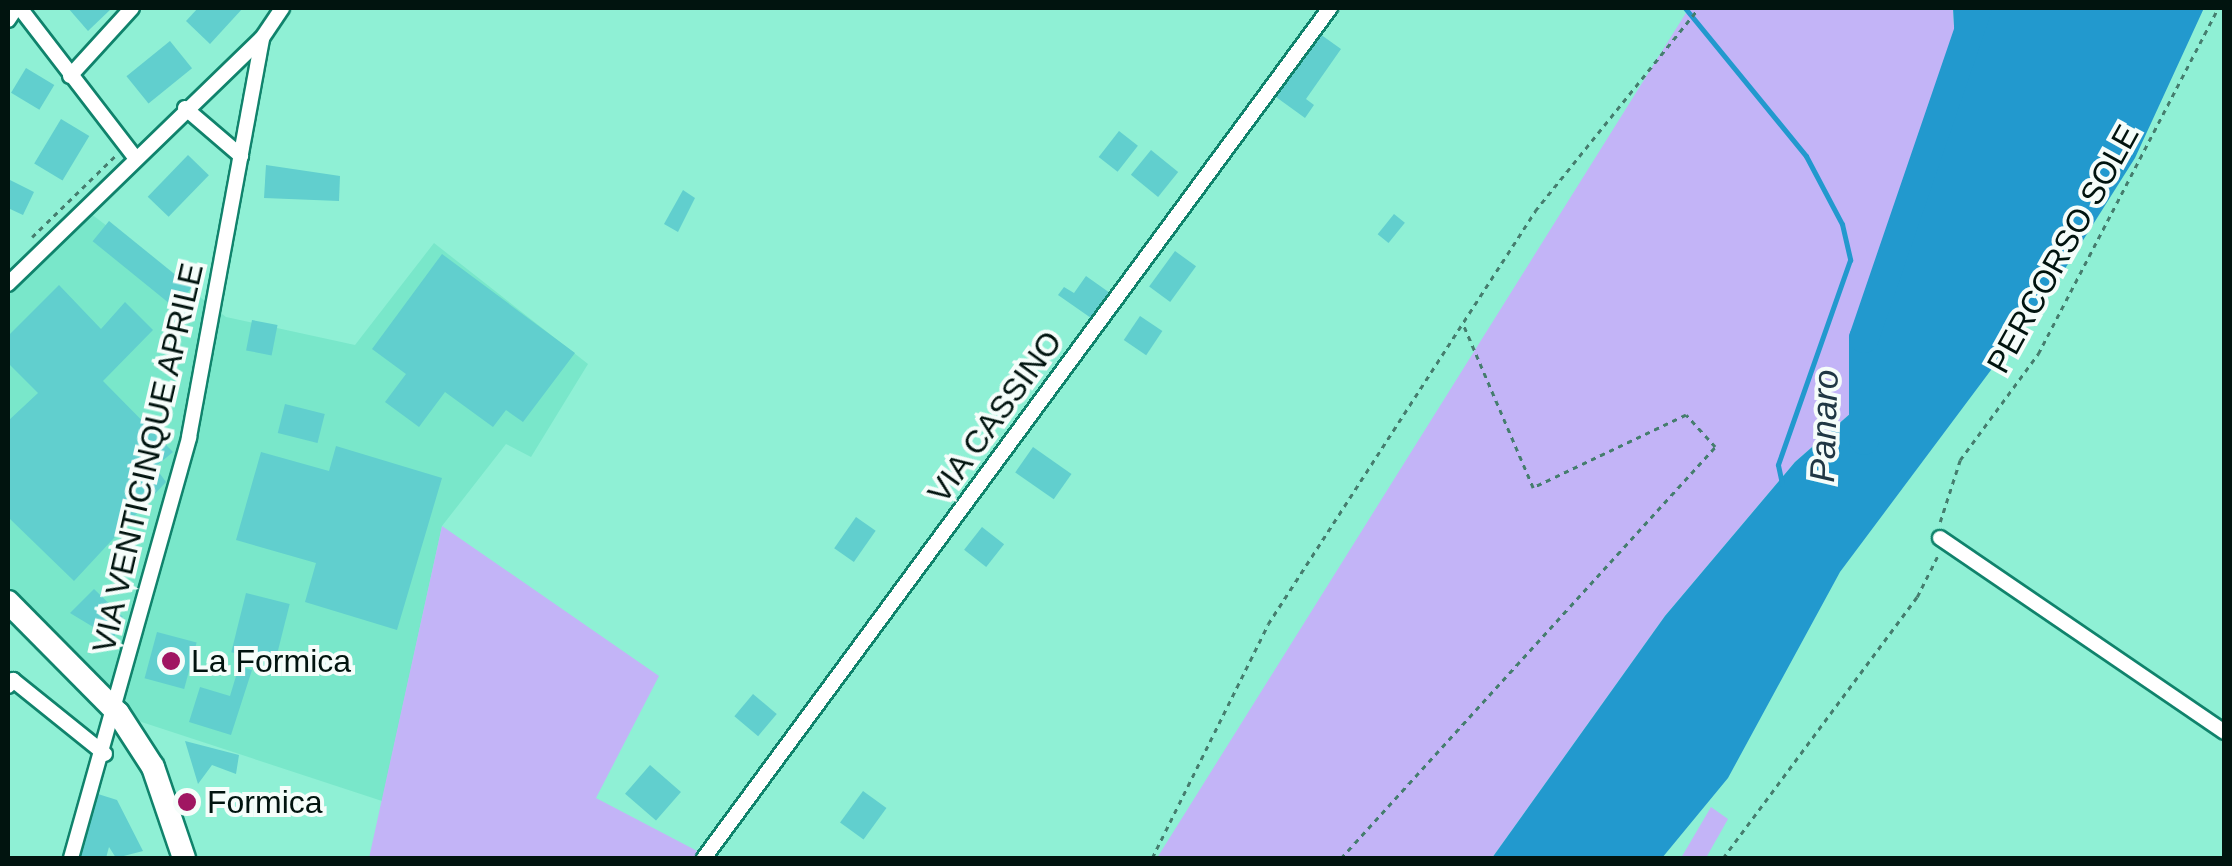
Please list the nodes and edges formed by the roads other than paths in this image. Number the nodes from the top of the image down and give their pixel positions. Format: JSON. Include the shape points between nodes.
{"nodes":[{"id":1,"x":18,"y":8,"type":"edge"},
{"id":2,"x":132,"y":8,"type":"edge"},
{"id":3,"x":282,"y":8,"type":"edge"},
{"id":4,"x":1330,"y":8,"type":"edge"},
{"id":5,"x":8,"y":20,"type":"edge"},
{"id":6,"x":262,"y":38,"type":"junction"},
{"id":7,"x":70,"y":76,"type":"junction"},
{"id":8,"x":185,"y":108,"type":"junction"},
{"id":9,"x":134,"y":156,"type":"junction"},
{"id":10,"x":241,"y":156,"type":"junction"},
{"id":11,"x":8,"y":284,"type":"edge"},
{"id":12,"x":1940,"y":538,"type":"road end"},
{"id":13,"x":8,"y":602,"type":"edge"},
{"id":14,"x":8,"y":686,"type":"edge"},
{"id":15,"x":118,"y":713,"type":"junction"},
{"id":16,"x":2224,"y":732,"type":"edge"},
{"id":17,"x":105,"y":754,"type":"junction"},
{"id":18,"x":71,"y":858,"type":"edge"},
{"id":19,"x":184,"y":858,"type":"edge"},
{"id":20,"x":704,"y":858,"type":"edge"}],
"edges":[{"from":1,"to":5,"type":"street"},
{"from":1,"to":7,"type":"street"},
{"from":2,"to":7,"type":"street"},
{"from":3,"to":6,"type":"street","name":"VIA VENTICINQUE APRILE"},
{"from":4,"to":20,"type":"street","name":"VIA CASSINO"},
{"from":6,"to":8,"type":"street"},
{"from":6,"to":10,"type":"street","name":"VIA VENTICINQUE APRILE"},
{"from":7,"to":9,"type":"street"},
{"from":8,"to":9,"type":"street"},
{"from":8,"to":10,"type":"street"},
{"from":9,"to":11,"type":"street"},
{"from":10,"to":15,"type":"street","name":"VIA VENTICINQUE APRILE","via":[[188,437]]},
{"from":12,"to":16,"type":"street"},
{"from":13,"to":15,"type":"main road"},
{"from":14,"to":17,"type":"street","via":[[13,680]]},
{"from":15,"to":17,"type":"street","name":"VIA VENTICINQUE APRILE"},
{"from":15,"to":19,"type":"main road","via":[[152,767]]},
{"from":17,"to":18,"type":"street","name":"VIA VENTICINQUE APRILE"}]}
